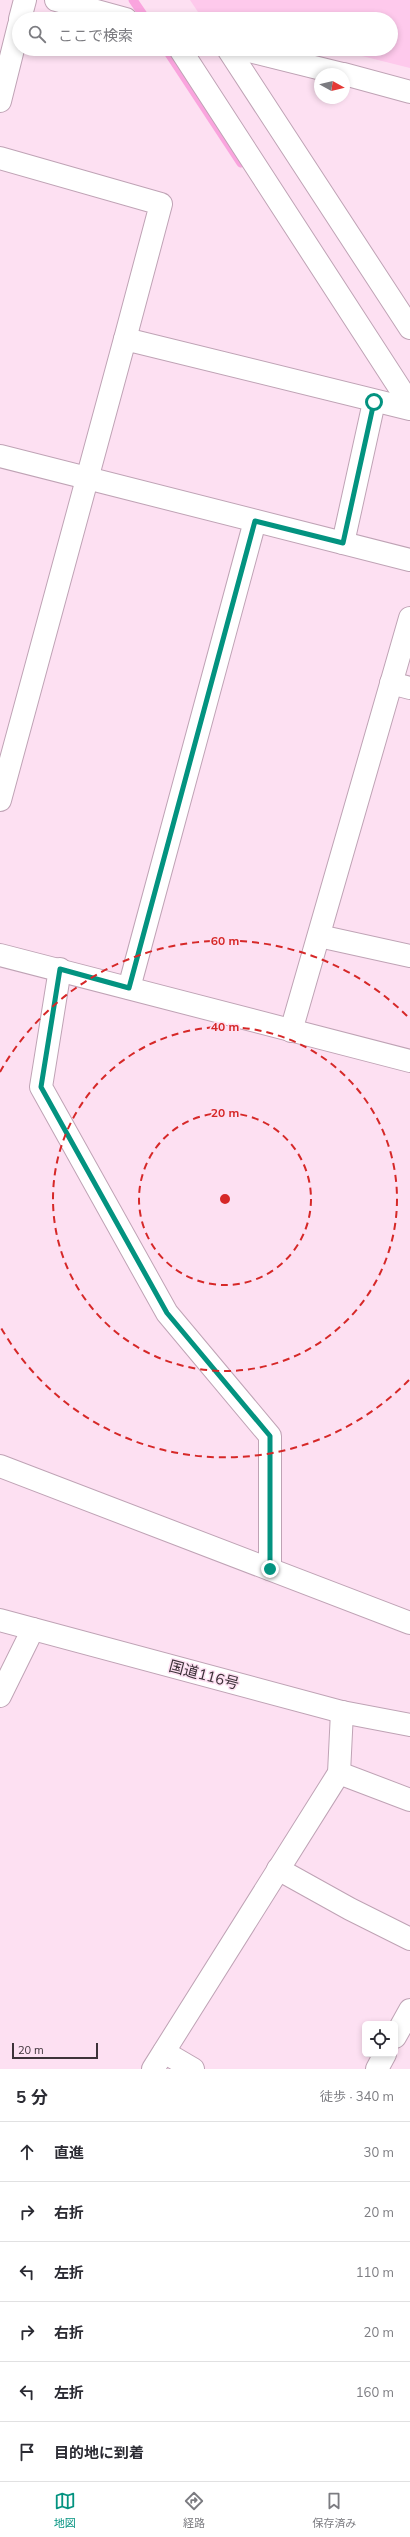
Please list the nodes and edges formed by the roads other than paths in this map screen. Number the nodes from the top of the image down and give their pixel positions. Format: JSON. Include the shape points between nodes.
{"nodes":[{"id":1,"x":25,"y":0,"type":"edge"},
{"id":2,"x":56,"y":0,"type":"edge"},
{"id":3,"x":22,"y":12,"type":"edge"},
{"id":4,"x":100,"y":12,"type":"edge"},
{"id":5,"x":12,"y":53,"type":"edge"},
{"id":6,"x":185,"y":56,"type":"edge"},
{"id":7,"x":233,"y":56,"type":"edge"},
{"id":8,"x":270,"y":56,"type":"edge"},
{"id":9,"x":319,"y":68,"type":"edge"},
{"id":10,"x":350,"y":76,"type":"edge"},
{"id":11,"x":410,"y":92,"type":"edge"},
{"id":12,"x":0,"y":101,"type":"edge"},
{"id":13,"x":0,"y":158,"type":"edge"},
{"id":14,"x":410,"y":328,"type":"edge"},
{"id":15,"x":126,"y":339,"type":"junction"},
{"id":16,"x":374,"y":402,"type":"junction"},
{"id":17,"x":410,"y":404,"type":"edge"},
{"id":18,"x":410,"y":409,"type":"edge"},
{"id":19,"x":0,"y":456,"type":"edge"},
{"id":20,"x":87,"y":478,"type":"junction"},
{"id":21,"x":255,"y":521,"type":"junction"},
{"id":22,"x":343,"y":543,"type":"junction"},
{"id":23,"x":410,"y":560,"type":"edge"},
{"id":24,"x":410,"y":618,"type":"edge"},
{"id":25,"x":401,"y":686,"type":"edge"},
{"id":26,"x":0,"y":800,"type":"edge"},
{"id":27,"x":319,"y":936,"type":"junction"},
{"id":28,"x":0,"y":955,"type":"edge"},
{"id":29,"x":410,"y":956,"type":"edge"},
{"id":30,"x":60,"y":969,"type":"junction"},
{"id":31,"x":129,"y":988,"type":"junction"},
{"id":32,"x":291,"y":1031,"type":"junction"},
{"id":33,"x":410,"y":1061,"type":"edge"},
{"id":34,"x":0,"y":1466,"type":"edge"},
{"id":35,"x":270,"y":1569,"type":"junction"},
{"id":36,"x":0,"y":1620,"type":"edge"},
{"id":37,"x":410,"y":1623,"type":"edge"},
{"id":38,"x":33,"y":1629,"type":"junction"},
{"id":39,"x":0,"y":1696,"type":"edge"},
{"id":40,"x":342,"y":1712,"type":"junction"},
{"id":41,"x":410,"y":1725,"type":"edge"},
{"id":42,"x":339,"y":1773,"type":"junction"},
{"id":43,"x":410,"y":1800,"type":"edge"},
{"id":44,"x":278,"y":1869,"type":"junction"},
{"id":45,"x":410,"y":1939,"type":"edge"},
{"id":46,"x":410,"y":2010,"type":"edge"},
{"id":47,"x":398,"y":2032,"type":"edge"},
{"id":48,"x":383,"y":2057,"type":"edge"},
{"id":49,"x":159,"y":2060,"type":"edge"},
{"id":50,"x":193,"y":2069,"type":"edge"},
{"id":51,"x":377,"y":2069,"type":"edge"}],
"edges":[{"from":1,"to":3,"type":"main road"},
{"from":2,"to":4,"type":"main road"},
{"from":5,"to":12,"type":"main road"},
{"from":6,"to":17,"type":"main road"},
{"from":7,"to":14,"type":"main road"},
{"from":8,"to":9,"type":"main road"},
{"from":10,"to":11,"type":"main road"},
{"from":13,"to":15,"type":"main road","via":[[161,204]]},
{"from":15,"to":16,"type":"main road"},
{"from":15,"to":20,"type":"main road"},
{"from":16,"to":18,"type":"main road"},
{"from":16,"to":22,"type":"main road"},
{"from":19,"to":20,"type":"main road"},
{"from":20,"to":21,"type":"main road"},
{"from":20,"to":26,"type":"main road"},
{"from":21,"to":22,"type":"main road"},
{"from":21,"to":31,"type":"main road"},
{"from":22,"to":23,"type":"main road"},
{"from":24,"to":25,"type":"main road"},
{"from":25,"to":27,"type":"main road"},
{"from":27,"to":29,"type":"main road"},
{"from":27,"to":32,"type":"main road"},
{"from":28,"to":30,"type":"main road"},
{"from":30,"to":31,"type":"main road"},
{"from":30,"to":35,"type":"main road","via":[[41,1087],[167,1313],[270,1436]]},
{"from":31,"to":32,"type":"main road"},
{"from":32,"to":33,"type":"main road"},
{"from":34,"to":35,"type":"main road"},
{"from":35,"to":37,"type":"main road"},
{"from":36,"to":38,"type":"main road","name":"国道116号"},
{"from":38,"to":39,"type":"main road"},
{"from":38,"to":40,"type":"main road","name":"国道116号"},
{"from":40,"to":41,"type":"main road","name":"国道116号"},
{"from":40,"to":42,"type":"main road"},
{"from":42,"to":43,"type":"main road"},
{"from":42,"to":44,"type":"main road"},
{"from":44,"to":45,"type":"main road"},
{"from":44,"to":49,"type":"main road"},
{"from":46,"to":47,"type":"main road"},
{"from":48,"to":51,"type":"main road"},
{"from":49,"to":50,"type":"main road"}]}
